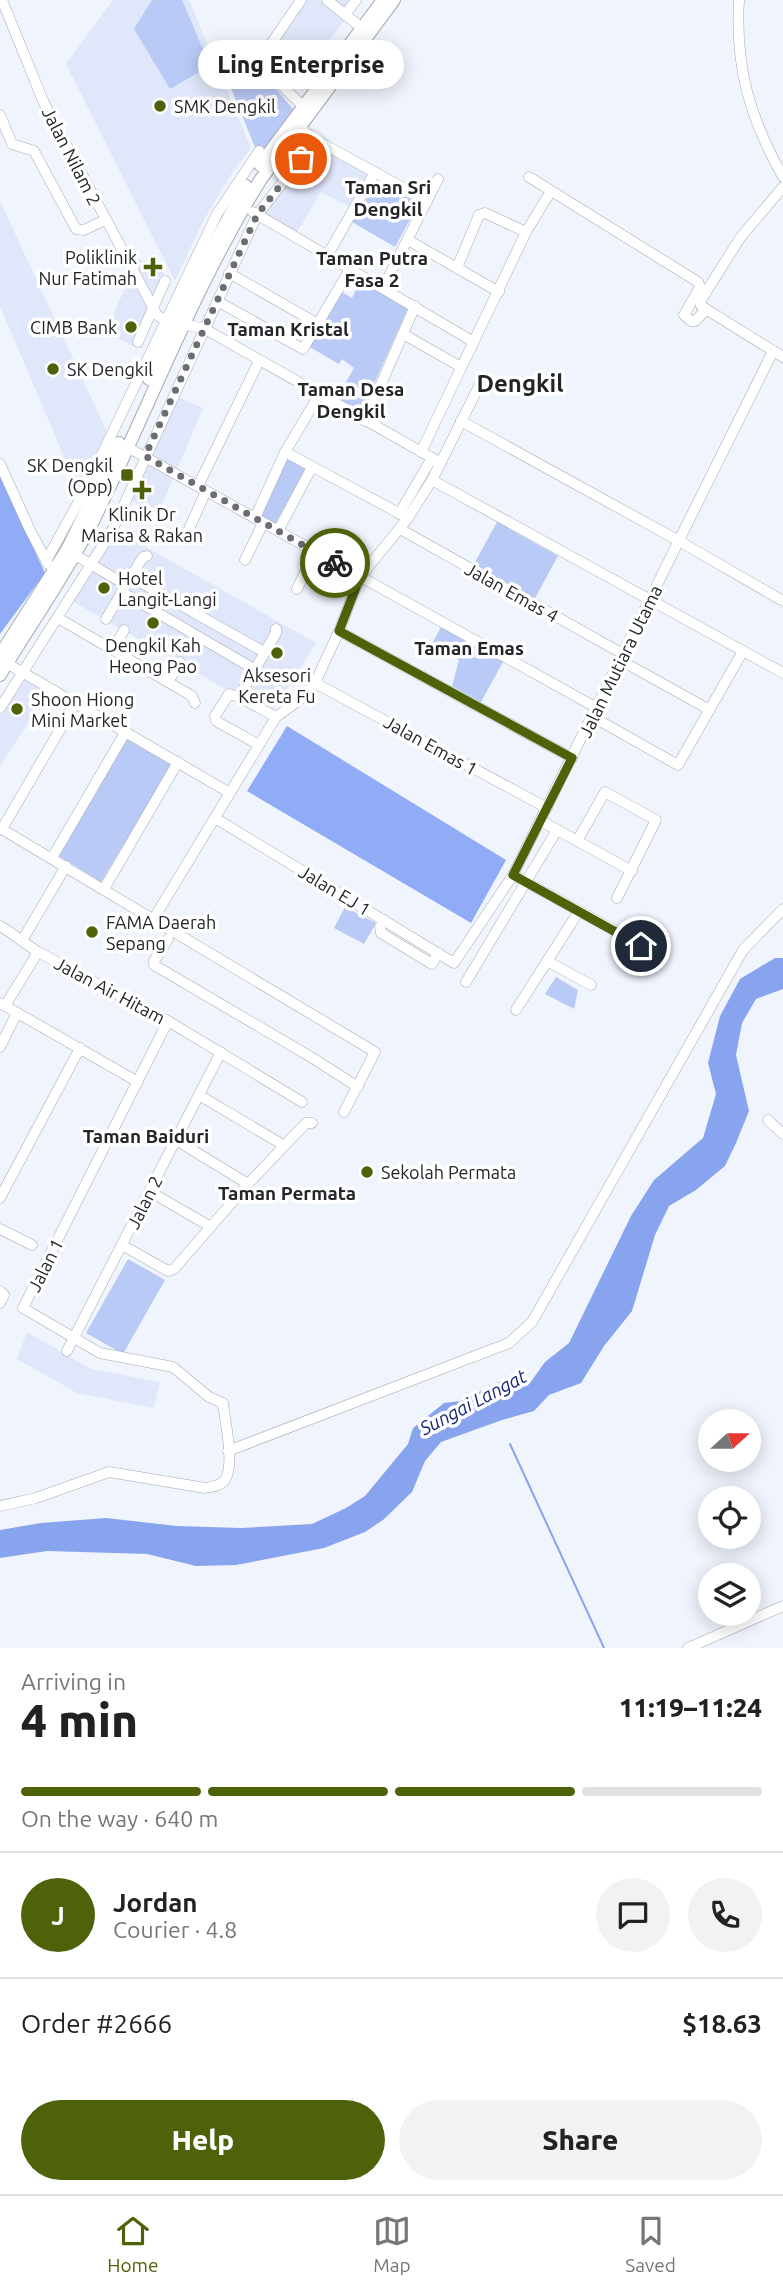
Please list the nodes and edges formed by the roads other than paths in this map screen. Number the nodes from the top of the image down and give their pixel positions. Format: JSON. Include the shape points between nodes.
{"nodes":[{"id":1,"x":2,"y":0,"type":"edge"},
{"id":2,"x":301,"y":0,"type":"edge"},
{"id":3,"x":327,"y":0,"type":"edge"},
{"id":4,"x":356,"y":0,"type":"edge"},
{"id":5,"x":739,"y":0,"type":"edge"},
{"id":6,"x":386,"y":2,"type":"edge"},
{"id":7,"x":345,"y":15,"type":"junction"},
{"id":8,"x":362,"y":28,"type":"junction"},
{"id":9,"x":303,"y":106,"type":"junction"},
{"id":10,"x":0,"y":115,"type":"edge"},
{"id":11,"x":299,"y":127,"type":"junction"},
{"id":12,"x":316,"y":140,"type":"junction"},
{"id":13,"x":259,"y":151,"type":"dead end"},
{"id":14,"x":250,"y":172,"type":"junction"},
{"id":15,"x":375,"y":172,"type":"junction"},
{"id":16,"x":529,"y":177,"type":"dead end"},
{"id":17,"x":783,"y":177,"type":"edge"},
{"id":18,"x":438,"y":178,"type":"dead end"},
{"id":19,"x":783,"y":187,"type":"edge"},
{"id":20,"x":551,"y":191,"type":"junction"},
{"id":21,"x":427,"y":201,"type":"junction"},
{"id":22,"x":243,"y":207,"type":"junction"},
{"id":23,"x":257,"y":215,"type":"junction"},
{"id":24,"x":105,"y":220,"type":"junction"},
{"id":25,"x":526,"y":232,"type":"junction"},
{"id":26,"x":408,"y":240,"type":"junction"},
{"id":27,"x":327,"y":256,"type":"junction"},
{"id":28,"x":457,"y":268,"type":"junction"},
{"id":29,"x":350,"y":269,"type":"junction"},
{"id":30,"x":229,"y":273,"type":"junction"},
{"id":31,"x":164,"y":281,"type":"dead end"},
{"id":32,"x":383,"y":288,"type":"junction"},
{"id":33,"x":499,"y":292,"type":"junction"},
{"id":34,"x":217,"y":301,"type":"junction"},
{"id":35,"x":415,"y":306,"type":"junction"},
{"id":36,"x":152,"y":308,"type":"junction"},
{"id":37,"x":705,"y":311,"type":"junction"},
{"id":38,"x":174,"y":323,"type":"junction"},
{"id":39,"x":318,"y":324,"type":"junction"},
{"id":40,"x":205,"y":329,"type":"junction"},
{"id":41,"x":403,"y":334,"type":"junction"},
{"id":42,"x":472,"y":341,"type":"junction"},
{"id":43,"x":138,"y":342,"type":"dead end"},
{"id":44,"x":773,"y":351,"type":"junction"},
{"id":45,"x":783,"y":357,"type":"edge"},
{"id":46,"x":259,"y":361,"type":"junction"},
{"id":47,"x":149,"y":366,"type":"junction"},
{"id":48,"x":461,"y":367,"type":"junction"},
{"id":49,"x":480,"y":384,"type":"dead end"},
{"id":50,"x":319,"y":395,"type":"junction"},
{"id":51,"x":365,"y":421,"type":"junction"},
{"id":52,"x":461,"y":421,"type":"junction"},
{"id":53,"x":127,"y":447,"type":"junction"},
{"id":54,"x":285,"y":452,"type":"junction"},
{"id":55,"x":421,"y":452,"type":"junction"},
{"id":56,"x":145,"y":456,"type":"junction"},
{"id":57,"x":436,"y":460,"type":"junction"},
{"id":58,"x":0,"y":464,"type":"edge"},
{"id":59,"x":313,"y":467,"type":"junction"},
{"id":60,"x":432,"y":480,"type":"junction"},
{"id":61,"x":109,"y":488,"type":"junction"},
{"id":62,"x":202,"y":489,"type":"junction"},
{"id":63,"x":126,"y":498,"type":"junction"},
{"id":64,"x":403,"y":516,"type":"junction"},
{"id":65,"x":259,"y":521,"type":"junction"},
{"id":66,"x":189,"y":529,"type":"dead end"},
{"id":67,"x":400,"y":529,"type":"junction"},
{"id":68,"x":278,"y":531,"type":"junction"},
{"id":69,"x":680,"y":541,"type":"junction"},
{"id":70,"x":71,"y":552,"type":"junction"},
{"id":71,"x":315,"y":552,"type":"junction"},
{"id":72,"x":147,"y":556,"type":"dead end"},
{"id":73,"x":245,"y":559,"type":"dead end"},
{"id":74,"x":91,"y":564,"type":"junction"},
{"id":75,"x":50,"y":565,"type":"junction"},
{"id":76,"x":360,"y":577,"type":"junction"},
{"id":77,"x":126,"y":585,"type":"junction"},
{"id":78,"x":298,"y":589,"type":"dead end"},
{"id":79,"x":650,"y":601,"type":"junction"},
{"id":80,"x":783,"y":601,"type":"edge"},
{"id":81,"x":58,"y":618,"type":"junction"},
{"id":82,"x":106,"y":619,"type":"dead end"},
{"id":83,"x":276,"y":629,"type":"dead end"},
{"id":84,"x":124,"y":630,"type":"dead end"},
{"id":85,"x":339,"y":631,"type":"junction"},
{"id":86,"x":113,"y":650,"type":"junction"},
{"id":87,"x":743,"y":651,"type":"junction"},
{"id":88,"x":264,"y":652,"type":"junction"},
{"id":89,"x":622,"y":657,"type":"junction"},
{"id":90,"x":2,"y":659,"type":"edge"},
{"id":91,"x":180,"y":662,"type":"dead end"},
{"id":92,"x":254,"y":669,"type":"junction"},
{"id":93,"x":23,"y":670,"type":"junction"},
{"id":94,"x":783,"y":673,"type":"edge"},
{"id":95,"x":0,"y":675,"type":"edge"},
{"id":96,"x":168,"y":682,"type":"junction"},
{"id":97,"x":315,"y":683,"type":"junction"},
{"id":98,"x":239,"y":697,"type":"junction"},
{"id":99,"x":76,"y":702,"type":"junction"},
{"id":100,"x":195,"y":702,"type":"dead end"},
{"id":101,"x":0,"y":708,"type":"edge"},
{"id":102,"x":708,"y":709,"type":"junction"},
{"id":103,"x":595,"y":712,"type":"junction"},
{"id":104,"x":276,"y":717,"type":"junction"},
{"id":105,"x":126,"y":731,"type":"junction"},
{"id":106,"x":259,"y":746,"type":"junction"},
{"id":107,"x":572,"y":758,"type":"junction"},
{"id":108,"x":178,"y":762,"type":"junction"},
{"id":109,"x":230,"y":793,"type":"junction"},
{"id":110,"x":547,"y":808,"type":"junction"},
{"id":111,"x":215,"y":818,"type":"junction"},
{"id":112,"x":541,"y":821,"type":"junction"},
{"id":113,"x":1,"y":828,"type":"edge"},
{"id":114,"x":557,"y":830,"type":"junction"},
{"id":115,"x":577,"y":841,"type":"junction"},
{"id":116,"x":52,"y":858,"type":"junction"},
{"id":117,"x":66,"y":866,"type":"junction"},
{"id":118,"x":632,"y":871,"type":"junction"},
{"id":119,"x":513,"y":875,"type":"junction"},
{"id":120,"x":526,"y":883,"type":"junction"},
{"id":121,"x":104,"y":889,"type":"junction"},
{"id":122,"x":617,"y":898,"type":"dead end"},
{"id":123,"x":783,"y":909,"type":"edge"},
{"id":124,"x":579,"y":911,"type":"junction"},
{"id":125,"x":154,"y":918,"type":"junction"},
{"id":126,"x":0,"y":926,"type":"edge"},
{"id":127,"x":23,"y":939,"type":"junction"},
{"id":128,"x":168,"y":939,"type":"dead end"},
{"id":129,"x":641,"y":946,"type":"dead end"},
{"id":130,"x":38,"y":952,"type":"junction"},
{"id":131,"x":547,"y":961,"type":"junction"},
{"id":132,"x":454,"y":963,"type":"joint"},
{"id":133,"x":466,"y":982,"type":"dead end"},
{"id":134,"x":591,"y":985,"type":"dead end"},
{"id":135,"x":3,"y":1005,"type":"edge"},
{"id":136,"x":516,"y":1010,"type":"dead end"},
{"id":137,"x":18,"y":1013,"type":"junction"},
{"id":138,"x":167,"y":1021,"type":"junction"},
{"id":139,"x":0,"y":1046,"type":"edge"},
{"id":140,"x":79,"y":1048,"type":"junction"},
{"id":141,"x":221,"y":1052,"type":"junction"},
{"id":142,"x":138,"y":1082,"type":"junction"},
{"id":143,"x":358,"y":1087,"type":"junction"},
{"id":144,"x":199,"y":1095,"type":"junction"},
{"id":145,"x":302,"y":1102,"type":"dead end"},
{"id":146,"x":344,"y":1112,"type":"dead end"},
{"id":147,"x":768,"y":1120,"type":"dead end"},
{"id":148,"x":312,"y":1122,"type":"dead end"},
{"id":149,"x":783,"y":1134,"type":"edge"},
{"id":150,"x":176,"y":1140,"type":"junction"},
{"id":151,"x":283,"y":1145,"type":"junction"},
{"id":152,"x":248,"y":1184,"type":"junction"},
{"id":153,"x":149,"y":1191,"type":"junction"},
{"id":154,"x":0,"y":1198,"type":"edge"},
{"id":155,"x":211,"y":1227,"type":"junction"},
{"id":156,"x":0,"y":1229,"type":"edge"},
{"id":157,"x":32,"y":1245,"type":"dead end"},
{"id":158,"x":122,"y":1245,"type":"junction"},
{"id":159,"x":0,"y":1291,"type":"edge"},
{"id":160,"x":0,"y":1303,"type":"edge"},
{"id":161,"x":74,"y":1337,"type":"junction"},
{"id":162,"x":67,"y":1351,"type":"dead end"},
{"id":163,"x":228,"y":1451,"type":"junction"},
{"id":164,"x":0,"y":1506,"type":"edge"},
{"id":165,"x":783,"y":1606,"type":"edge"},
{"id":166,"x":688,"y":1648,"type":"edge"}],
"edges":[{"from":1,"to":24,"type":"street","name":"Jalan Nilam 2","via":[[44,103]]},
{"from":2,"to":9,"type":"street","via":[[258,62]]},
{"from":3,"to":7,"type":"street"},
{"from":4,"to":7,"type":"street"},
{"from":5,"to":17,"type":"street","via":[[740,66],[749,106]]},
{"from":6,"to":8,"type":"main road"},
{"from":6,"to":11,"type":"main road"},
{"from":7,"to":8,"type":"street"},
{"from":8,"to":9,"type":"main road"},
{"from":9,"to":14,"type":"main road"},
{"from":10,"to":24,"type":"street","via":[[12,144],[34,151],[76,229],[85,230]]},
{"from":11,"to":12,"type":"street"},
{"from":11,"to":22,"type":"main road"},
{"from":12,"to":15,"type":"street"},
{"from":12,"to":23,"type":"street"},
{"from":13,"to":14,"type":"street"},
{"from":14,"to":38,"type":"main road","via":[[190,280]]},
{"from":15,"to":21,"type":"street"},
{"from":15,"to":27,"type":"street"},
{"from":16,"to":20,"type":"street"},
{"from":18,"to":21,"type":"street"},
{"from":19,"to":37,"type":"street","via":[[740,238],[701,300]]},
{"from":20,"to":25,"type":"street"},
{"from":20,"to":37,"type":"street","via":[[698,282],[700,287],[684,315],[695,321]]},
{"from":21,"to":26,"type":"street"},
{"from":22,"to":23,"type":"street"},
{"from":22,"to":38,"type":"main road"},
{"from":23,"to":27,"type":"street"},
{"from":23,"to":30,"type":"street"},
{"from":24,"to":36,"type":"street","name":"Jalan Nilam 2"},
{"from":25,"to":28,"type":"street","via":[[485,213],[478,215]]},
{"from":25,"to":33,"type":"street"},
{"from":26,"to":28,"type":"street"},
{"from":26,"to":32,"type":"street"},
{"from":27,"to":29,"type":"street"},
{"from":28,"to":33,"type":"street"},
{"from":29,"to":32,"type":"street"},
{"from":29,"to":39,"type":"street"},
{"from":30,"to":34,"type":"street"},
{"from":30,"to":39,"type":"street"},
{"from":31,"to":36,"type":"street"},
{"from":32,"to":35,"type":"street"},
{"from":33,"to":42,"type":"street"},
{"from":34,"to":39,"type":"street","via":[[302,349]]},
{"from":34,"to":40,"type":"street"},
{"from":35,"to":41,"type":"street"},
{"from":35,"to":42,"type":"street"},
{"from":36,"to":38,"type":"street","name":"Jalan Nilam 2"},
{"from":36,"to":43,"type":"street"},
{"from":37,"to":44,"type":"street"},
{"from":38,"to":40,"type":"street"},
{"from":38,"to":47,"type":"main road"},
{"from":38,"to":53,"type":"main road"},
{"from":40,"to":46,"type":"street"},
{"from":40,"to":56,"type":"street"},
{"from":41,"to":48,"type":"street"},
{"from":41,"to":51,"type":"street"},
{"from":42,"to":48,"type":"street"},
{"from":44,"to":45,"type":"street"},
{"from":44,"to":69,"type":"street","name":"Jalan Mutiara Utama"},
{"from":46,"to":50,"type":"street"},
{"from":46,"to":62,"type":"street"},
{"from":47,"to":70,"type":"main road"},
{"from":47,"to":75,"type":"street"},
{"from":48,"to":55,"type":"street"},
{"from":49,"to":52,"type":"street"},
{"from":50,"to":51,"type":"street"},
{"from":50,"to":54,"type":"street"},
{"from":51,"to":55,"type":"street"},
{"from":52,"to":57,"type":"street"},
{"from":52,"to":69,"type":"street"},
{"from":53,"to":56,"type":"street"},
{"from":53,"to":61,"type":"main road"},
{"from":54,"to":59,"type":"street"},
{"from":54,"to":65,"type":"street"},
{"from":55,"to":57,"type":"street"},
{"from":56,"to":62,"type":"street"},
{"from":56,"to":63,"type":"street"},
{"from":57,"to":60,"type":"street"},
{"from":57,"to":64,"type":"street"},
{"from":58,"to":75,"type":"street"},
{"from":59,"to":64,"type":"street"},
{"from":59,"to":68,"type":"street"},
{"from":60,"to":64,"type":"street"},
{"from":60,"to":79,"type":"street"},
{"from":61,"to":63,"type":"street"},
{"from":61,"to":70,"type":"main road"},
{"from":62,"to":65,"type":"street"},
{"from":62,"to":66,"type":"street"},
{"from":63,"to":74,"type":"street"},
{"from":64,"to":67,"type":"street"},
{"from":65,"to":68,"type":"street"},
{"from":65,"to":73,"type":"street"},
{"from":67,"to":76,"type":"street"},
{"from":67,"to":89,"type":"street","name":"Jalan Emas 4"},
{"from":68,"to":71,"type":"street"},
{"from":69,"to":79,"type":"street","name":"Jalan Mutiara Utama"},
{"from":69,"to":80,"type":"street"},
{"from":70,"to":74,"type":"street"},
{"from":70,"to":75,"type":"main road"},
{"from":70,"to":90,"type":"main road"},
{"from":71,"to":76,"type":"street"},
{"from":71,"to":78,"type":"street"},
{"from":72,"to":77,"type":"street"},
{"from":74,"to":77,"type":"street"},
{"from":74,"to":81,"type":"street"},
{"from":75,"to":90,"type":"main road"},
{"from":76,"to":85,"type":"street"},
{"from":76,"to":103,"type":"street"},
{"from":77,"to":82,"type":"street"},
{"from":77,"to":88,"type":"street"},
{"from":77,"to":92,"type":"street"},
{"from":79,"to":87,"type":"street"},
{"from":79,"to":89,"type":"street","name":"Jalan Mutiara Utama"},
{"from":81,"to":86,"type":"street"},
{"from":81,"to":93,"type":"street"},
{"from":83,"to":88,"type":"street"},
{"from":84,"to":86,"type":"street"},
{"from":85,"to":97,"type":"street"},
{"from":85,"to":107,"type":"street"},
{"from":86,"to":96,"type":"street"},
{"from":87,"to":94,"type":"street"},
{"from":87,"to":102,"type":"street"},
{"from":88,"to":92,"type":"street"},
{"from":89,"to":102,"type":"street","name":"Jalan Emas 4"},
{"from":89,"to":103,"type":"street","name":"Jalan Mutiara Utama"},
{"from":90,"to":93,"type":"street"},
{"from":90,"to":95,"type":"main road"},
{"from":91,"to":96,"type":"street"},
{"from":92,"to":98,"type":"street"},
{"from":93,"to":99,"type":"street"},
{"from":93,"to":101,"type":"street"},
{"from":96,"to":100,"type":"street"},
{"from":97,"to":104,"type":"street"},
{"from":97,"to":110,"type":"street","name":"Jalan Emas 1"},
{"from":98,"to":104,"type":"street"},
{"from":98,"to":106,"type":"street","via":[[229,694],[216,722]]},
{"from":99,"to":105,"type":"street"},
{"from":99,"to":113,"type":"street"},
{"from":102,"to":103,"type":"street","via":[[678,765]]},
{"from":103,"to":107,"type":"street","name":"Jalan Mutiara Utama"},
{"from":104,"to":106,"type":"street"},
{"from":105,"to":108,"type":"street"},
{"from":105,"to":116,"type":"street"},
{"from":106,"to":109,"type":"street"},
{"from":107,"to":110,"type":"street","name":"Jalan Mutiara Utama"},
{"from":108,"to":109,"type":"street"},
{"from":108,"to":121,"type":"street"},
{"from":109,"to":111,"type":"street"},
{"from":110,"to":112,"type":"street","name":"Jalan Mutiara Utama"},
{"from":111,"to":125,"type":"street"},
{"from":111,"to":132,"type":"street","name":"Jalan EJ 1"},
{"from":112,"to":114,"type":"street"},
{"from":112,"to":119,"type":"street","name":"Jalan Mutiara Utama"},
{"from":113,"to":116,"type":"street"},
{"from":114,"to":115,"type":"street"},
{"from":114,"to":120,"type":"street"},
{"from":115,"to":118,"type":"street"},
{"from":115,"to":118,"type":"street","via":[[603,793],[608,792],[657,823]]},
{"from":116,"to":117,"type":"street"},
{"from":117,"to":121,"type":"street"},
{"from":117,"to":127,"type":"street"},
{"from":118,"to":122,"type":"street"},
{"from":119,"to":120,"type":"street"},
{"from":119,"to":132,"type":"street","name":"Jalan Mutiara Utama"},
{"from":120,"to":124,"type":"street"},
{"from":120,"to":133,"type":"street"},
{"from":121,"to":125,"type":"street"},
{"from":123,"to":163,"type":"street","via":[[743,950],[524,1331],[509,1343]]},
{"from":124,"to":129,"type":"street"},
{"from":124,"to":131,"type":"street"},
{"from":125,"to":143,"type":"street","via":[[375,1052]]},
{"from":126,"to":127,"type":"street","name":"Jalan Air Hitam"},
{"from":127,"to":130,"type":"street","name":"Jalan Air Hitam"},
{"from":128,"to":143,"type":"street","via":[[154,965]]},
{"from":130,"to":135,"type":"street"},
{"from":130,"to":138,"type":"street","name":"Jalan Air Hitam"},
{"from":131,"to":134,"type":"street"},
{"from":131,"to":136,"type":"street"},
{"from":135,"to":137,"type":"street"},
{"from":137,"to":139,"type":"street"},
{"from":137,"to":140,"type":"street"},
{"from":138,"to":141,"type":"street","name":"Jalan Air Hitam"},
{"from":138,"to":142,"type":"street","name":"Jalan 1"},
{"from":140,"to":142,"type":"street"},
{"from":140,"to":154,"type":"street"},
{"from":141,"to":144,"type":"street","name":"Jalan 2"},
{"from":141,"to":145,"type":"street","name":"Jalan Air Hitam"},
{"from":142,"to":161,"type":"street","name":"Jalan 1","via":[[23,1308]]},
{"from":143,"to":146,"type":"street"},
{"from":144,"to":150,"type":"street","name":"Jalan 2"},
{"from":144,"to":151,"type":"street"},
{"from":147,"to":149,"type":"street"},
{"from":148,"to":151,"type":"street"},
{"from":150,"to":152,"type":"street"},
{"from":150,"to":153,"type":"street","name":"Jalan 2"},
{"from":151,"to":152,"type":"street"},
{"from":152,"to":155,"type":"street"},
{"from":153,"to":155,"type":"street"},
{"from":153,"to":158,"type":"street","name":"Jalan 2"},
{"from":155,"to":158,"type":"street","via":[[174,1269],[167,1271]]},
{"from":156,"to":157,"type":"street"},
{"from":158,"to":161,"type":"street","name":"Jalan 2"},
{"from":159,"to":160,"type":"street","via":[[4,1295]]},
{"from":161,"to":162,"type":"street","name":"Jalan 2"},
{"from":161,"to":163,"type":"street","name":"Jalan 1","via":[[100,1353],[173,1367],[223,1403]]},
{"from":163,"to":164,"type":"street","via":[[229,1468],[224,1481],[215,1487],[109,1472]]},
{"from":165,"to":166,"type":"street"}]}
